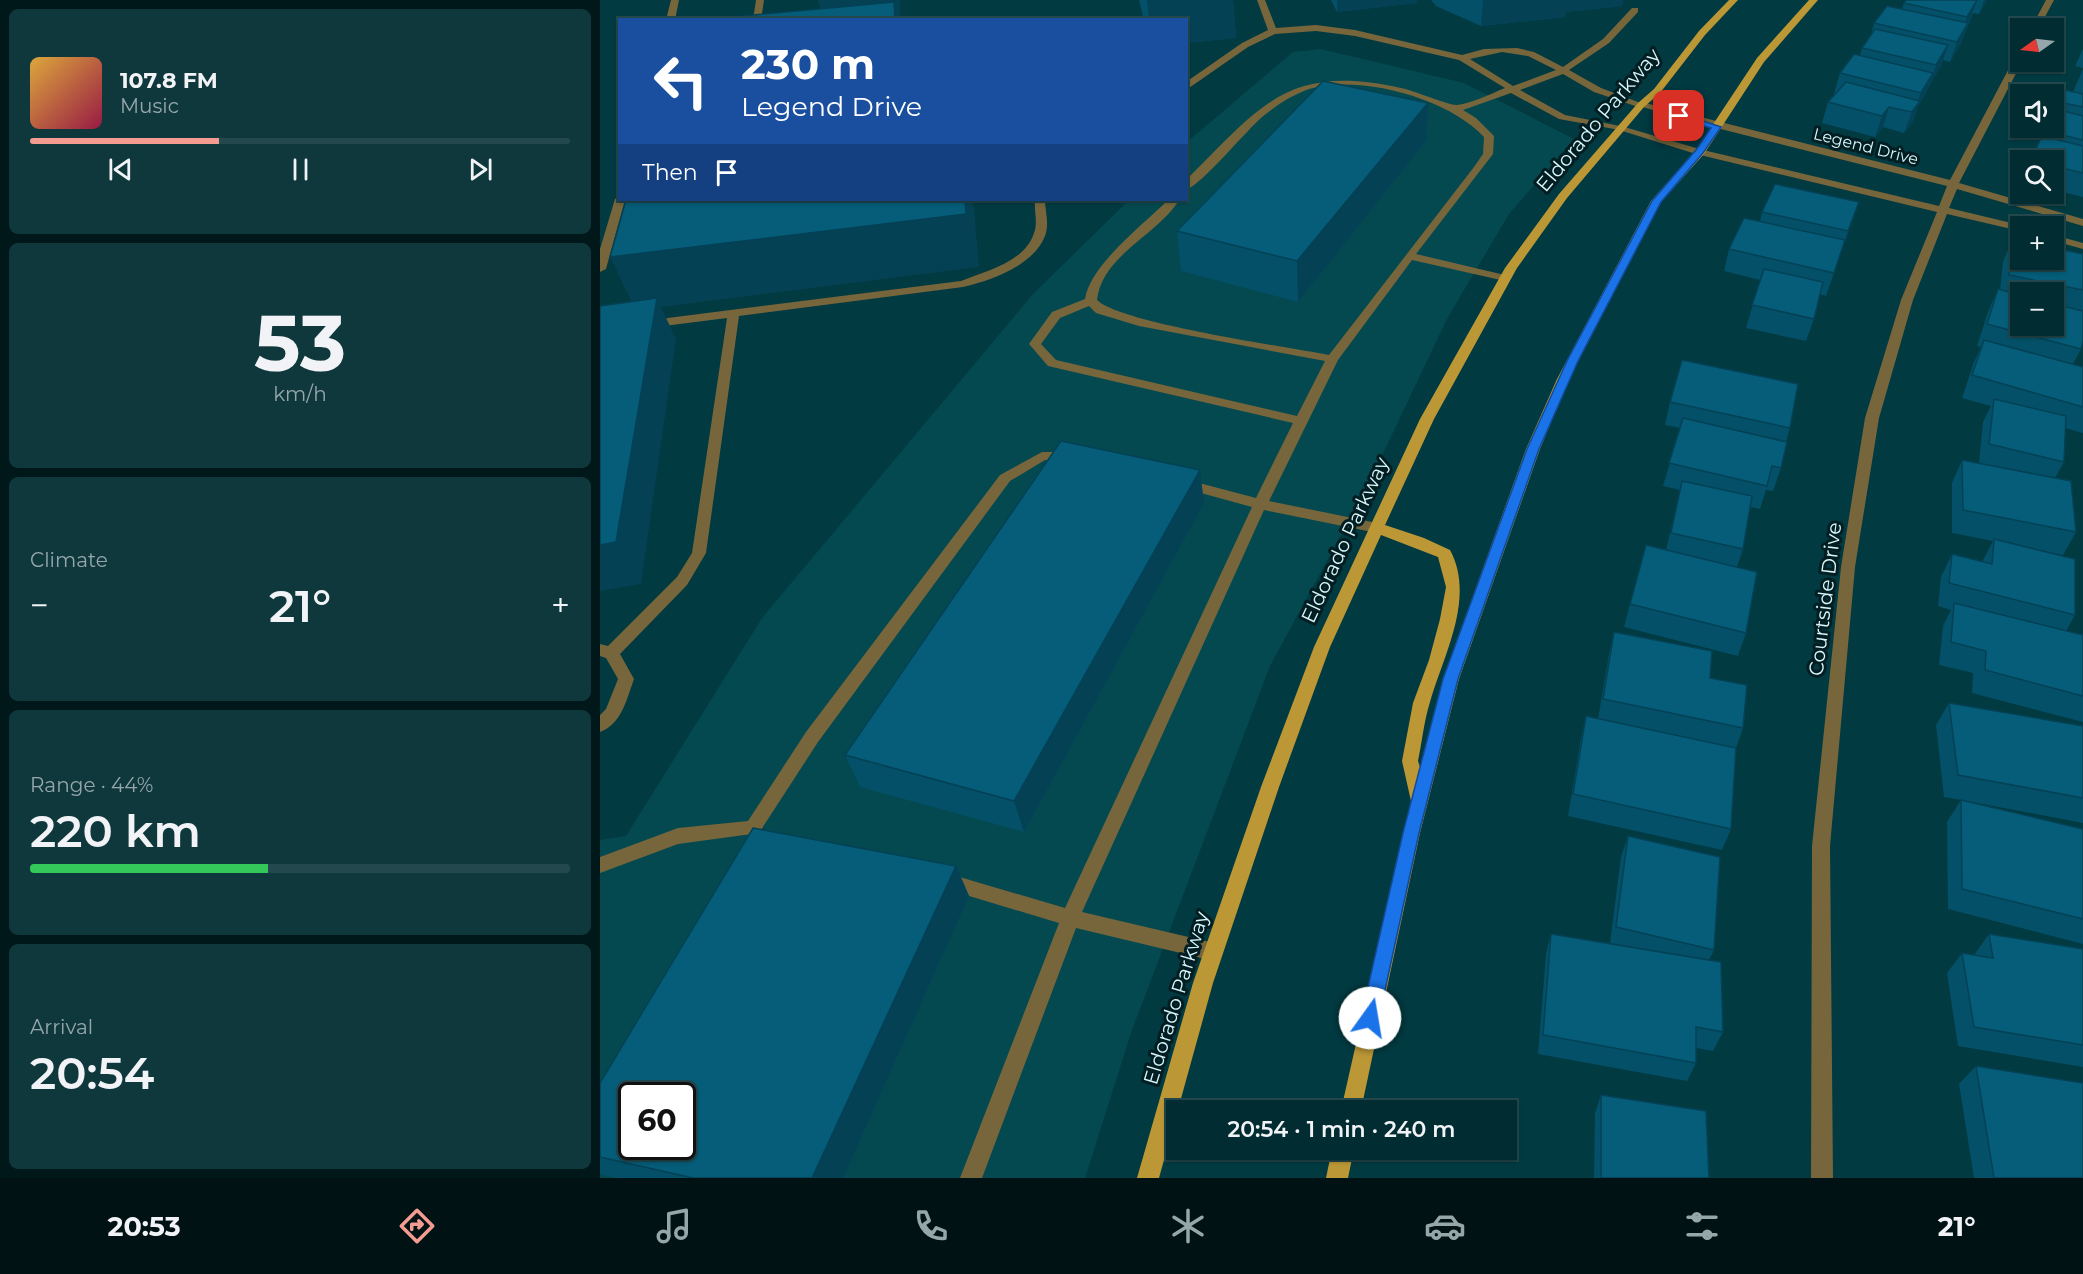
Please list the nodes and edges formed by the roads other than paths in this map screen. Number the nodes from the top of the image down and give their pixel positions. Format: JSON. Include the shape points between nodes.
{"nodes":[{"id":1,"x":675,"y":0,"type":"edge"},
{"id":2,"x":760,"y":0,"type":"edge"},
{"id":3,"x":1261,"y":0,"type":"edge"},
{"id":4,"x":1734,"y":0,"type":"edge"},
{"id":5,"x":1814,"y":0,"type":"edge"},
{"id":6,"x":2050,"y":0,"type":"edge"},
{"id":7,"x":1635,"y":10,"type":"dead end"},
{"id":8,"x":670,"y":18,"type":"edge"},
{"id":9,"x":757,"y":18,"type":"edge"},
{"id":10,"x":2040,"y":18,"type":"edge"},
{"id":11,"x":1273,"y":31,"type":"junction"},
{"id":12,"x":1462,"y":58,"type":"junction"},
{"id":13,"x":1563,"y":71,"type":"junction"},
{"id":14,"x":2012,"y":72,"type":"edge"},
{"id":15,"x":1188,"y":86,"type":"edge"},
{"id":16,"x":1510,"y":89,"type":"junction"},
{"id":17,"x":1641,"y":105,"type":"junction"},
{"id":18,"x":1456,"y":109,"type":"junction"},
{"id":19,"x":1717,"y":127,"type":"junction"},
{"id":20,"x":1621,"y":129,"type":"junction"},
{"id":21,"x":1700,"y":152,"type":"junction"},
{"id":22,"x":1953,"y":184,"type":"junction"},
{"id":23,"x":1188,"y":186,"type":"edge"},
{"id":24,"x":619,"y":201,"type":"edge"},
{"id":25,"x":1040,"y":201,"type":"edge"},
{"id":26,"x":1173,"y":201,"type":"edge"},
{"id":27,"x":1944,"y":209,"type":"junction"},
{"id":28,"x":2083,"y":223,"type":"edge"},
{"id":29,"x":2010,"y":226,"type":"edge"},
{"id":30,"x":2064,"y":241,"type":"edge"},
{"id":31,"x":2083,"y":246,"type":"edge"},
{"id":32,"x":1409,"y":256,"type":"junction"},
{"id":33,"x":600,"y":269,"type":"edge"},
{"id":34,"x":1505,"y":278,"type":"junction"},
{"id":35,"x":1091,"y":301,"type":"junction"},
{"id":36,"x":734,"y":312,"type":"junction"},
{"id":37,"x":633,"y":326,"type":"edge"},
{"id":38,"x":1332,"y":359,"type":"junction"},
{"id":39,"x":1301,"y":421,"type":"junction"},
{"id":40,"x":1086,"y":459,"type":"edge"},
{"id":41,"x":1167,"y":480,"type":"edge"},
{"id":42,"x":1260,"y":504,"type":"junction"},
{"id":43,"x":1377,"y":528,"type":"junction"},
{"id":44,"x":605,"y":652,"type":"edge"},
{"id":45,"x":600,"y":725,"type":"edge"},
{"id":46,"x":1419,"y":804,"type":"junction"},
{"id":47,"x":753,"y":828,"type":"junction"},
{"id":48,"x":776,"y":834,"type":"edge"},
{"id":49,"x":600,"y":865,"type":"edge"},
{"id":50,"x":926,"y":875,"type":"edge"},
{"id":51,"x":1070,"y":918,"type":"junction"},
{"id":52,"x":1214,"y":952,"type":"junction"},
{"id":53,"x":1353,"y":1100,"type":"edge"},
{"id":54,"x":1341,"y":1160,"type":"edge"},
{"id":55,"x":971,"y":1178,"type":"edge"},
{"id":56,"x":1148,"y":1178,"type":"edge"},
{"id":57,"x":1337,"y":1178,"type":"edge"},
{"id":58,"x":1822,"y":1178,"type":"edge"}],
"edges":[{"from":1,"to":8,"type":"street"},
{"from":2,"to":9,"type":"street"},
{"from":3,"to":11,"type":"street"},
{"from":4,"to":17,"type":"main road","name":"Eldorado Parkway"},
{"from":5,"to":19,"type":"main road","via":[[1760,60]]},
{"from":6,"to":10,"type":"street"},
{"from":7,"to":13,"type":"street","via":[[1606,41]]},
{"from":11,"to":12,"type":"street","via":[[1316,28],[1355,33]]},
{"from":11,"to":15,"type":"street","via":[[1245,45]]},
{"from":12,"to":13,"type":"street","name":"Legend Drive","via":[[1501,48],[1543,58]]},
{"from":12,"to":16,"type":"street"},
{"from":13,"to":16,"type":"street"},
{"from":13,"to":17,"type":"street","name":"Legend Drive"},
{"from":14,"to":22,"type":"street","name":"Courtside Drive"},
{"from":16,"to":18,"type":"street"},
{"from":16,"to":20,"type":"street","via":[[1562,117]]},
{"from":17,"to":19,"type":"street","name":"Legend Drive"},
{"from":17,"to":20,"type":"main road","name":"Eldorado Parkway"},
{"from":18,"to":23,"type":"street","via":[[1443,102],[1359,82],[1333,81],[1300,88],[1275,100]]},
{"from":18,"to":32,"type":"street","via":[[1489,136],[1488,154]]},
{"from":19,"to":21,"type":"main road"},
{"from":19,"to":22,"type":"street","name":"Legend Drive"},
{"from":20,"to":21,"type":"street"},
{"from":20,"to":34,"type":"main road","name":"Eldorado Parkway","via":[[1563,196]]},
{"from":21,"to":27,"type":"street"},
{"from":21,"to":46,"type":"main road","via":[[1656,201],[1563,379],[1533,449],[1451,679]]},
{"from":22,"to":27,"type":"street","name":"Courtside Drive"},
{"from":22,"to":28,"type":"street","name":"Legend Drive"},
{"from":24,"to":33,"type":"street"},
{"from":25,"to":36,"type":"street","via":[[1041,232],[1025,254],[999,270],[963,284]]},
{"from":26,"to":35,"type":"street","via":[[1107,267],[1092,288]]},
{"from":27,"to":29,"type":"street"},
{"from":27,"to":58,"type":"street","name":"Courtside Drive","via":[[1907,300],[1872,418],[1848,567],[1821,846]]},
{"from":30,"to":31,"type":"street"},
{"from":32,"to":34,"type":"street"},
{"from":32,"to":38,"type":"street"},
{"from":34,"to":43,"type":"main road","name":"Eldorado Parkway","via":[[1427,419]]},
{"from":35,"to":38,"type":"street","via":[[1100,310],[1139,322]]},
{"from":35,"to":39,"type":"street","via":[[1056,315],[1035,344],[1052,363]]},
{"from":36,"to":37,"type":"street"},
{"from":36,"to":44,"type":"street","via":[[699,553],[682,581]]},
{"from":38,"to":39,"type":"street"},
{"from":39,"to":42,"type":"street"},
{"from":40,"to":47,"type":"street","via":[[1041,456],[1005,478],[812,737]]},
{"from":41,"to":42,"type":"street"},
{"from":42,"to":43,"type":"street"},
{"from":42,"to":51,"type":"street"},
{"from":43,"to":46,"type":"main road","via":[[1444,554],[1453,587],[1437,660],[1421,703],[1410,761]]},
{"from":43,"to":52,"type":"main road","name":"Eldorado Parkway","via":[[1323,647]]},
{"from":44,"to":45,"type":"street","via":[[626,679],[613,713]]},
{"from":46,"to":53,"type":"main road"},
{"from":47,"to":48,"type":"street"},
{"from":47,"to":49,"type":"street","via":[[678,837]]},
{"from":50,"to":51,"type":"street"},
{"from":51,"to":52,"type":"street"},
{"from":51,"to":55,"type":"street"},
{"from":52,"to":56,"type":"main road","name":"Eldorado Parkway"},
{"from":54,"to":57,"type":"main road"}]}
